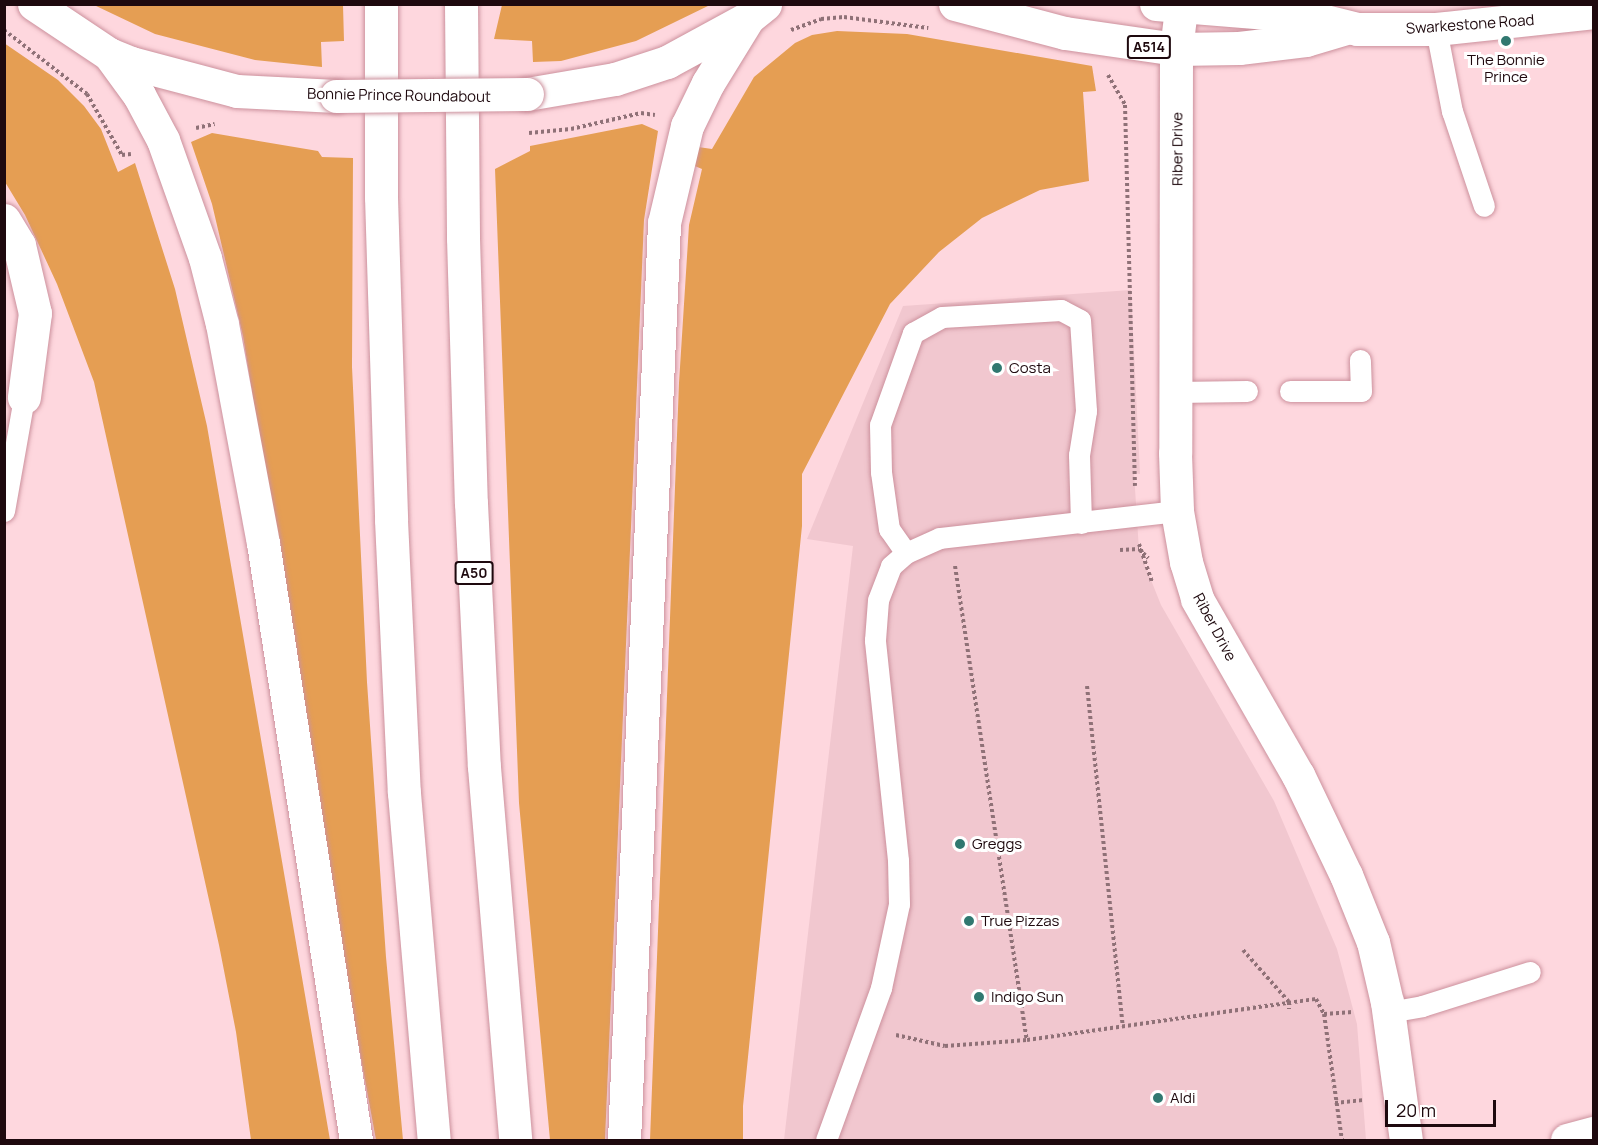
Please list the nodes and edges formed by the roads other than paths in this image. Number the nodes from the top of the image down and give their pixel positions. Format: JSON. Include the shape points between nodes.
{"nodes":[{"id":1,"x":34,"y":4,"type":"edge"},
{"id":2,"x":381,"y":4,"type":"edge"},
{"id":3,"x":461,"y":4,"type":"edge"},
{"id":4,"x":1168,"y":7,"type":"edge"},
{"id":5,"x":757,"y":11,"type":"edge"},
{"id":6,"x":1593,"y":12,"type":"edge"},
{"id":7,"x":946,"y":17,"type":"edge"},
{"id":8,"x":1346,"y":28,"type":"junction"},
{"id":9,"x":1436,"y":29,"type":"junction"},
{"id":10,"x":1176,"y":49,"type":"junction"},
{"id":11,"x":110,"y":54,"type":"junction"},
{"id":12,"x":1484,"y":206,"type":"dead end"},
{"id":13,"x":4,"y":220,"type":"edge"},
{"id":14,"x":1360,"y":360,"type":"dead end"},
{"id":15,"x":1246,"y":391,"type":"dead end"},
{"id":16,"x":1290,"y":391,"type":"dead end"},
{"id":17,"x":1175,"y":392,"type":"junction"},
{"id":18,"x":24,"y":397,"type":"joint"},
{"id":19,"x":4,"y":511,"type":"edge"},
{"id":20,"x":1177,"y":511,"type":"junction"},
{"id":21,"x":1081,"y":523,"type":"junction"},
{"id":22,"x":906,"y":553,"type":"junction"},
{"id":23,"x":1530,"y":972,"type":"dead end"},
{"id":24,"x":1389,"y":1012,"type":"junction"},
{"id":25,"x":1593,"y":1132,"type":"edge"},
{"id":26,"x":356,"y":1140,"type":"edge"},
{"id":27,"x":434,"y":1140,"type":"edge"},
{"id":28,"x":515,"y":1140,"type":"edge"},
{"id":29,"x":624,"y":1140,"type":"edge"},
{"id":30,"x":826,"y":1140,"type":"edge"},
{"id":31,"x":1406,"y":1140,"type":"edge"},
{"id":32,"x":1568,"y":1140,"type":"edge"}],
"edges":[{"from":1,"to":11,"type":"main road","name":"Bonnie Prince Roundabout"},
{"from":2,"to":27,"type":"main road","via":[[381,197],[391,520],[404,793]]},
{"from":3,"to":28,"type":"main road","number":"A50","via":[[471,503],[484,767]]},
{"from":4,"to":8,"type":"main road","name":"Swarkestone Road","number":"A514","via":[[1305,16]]},
{"from":4,"to":10,"type":"main road","name":"Riber Drive"},
{"from":5,"to":11,"type":"main road","name":"Bonnie Prince Roundabout","bridge":true,"via":[[667,62],[615,79],[527,94],[336,96],[237,91]]},
{"from":5,"to":29,"type":"main road","via":[[708,83],[687,126],[664,223]]},
{"from":6,"to":9,"type":"main road","name":"Swarkestone Road","number":"A514"},
{"from":7,"to":10,"type":"main road","name":"Swarkestone Road","number":"A514"},
{"from":8,"to":9,"type":"main road","name":"Swarkestone Road","number":"A514"},
{"from":8,"to":10,"type":"main road","name":"Swarkestone Road","number":"A514","via":[[1306,40],[1239,48]]},
{"from":9,"to":12,"type":"lane","via":[[1452,111]]},
{"from":10,"to":17,"type":"main road","name":"Riber Drive"},
{"from":11,"to":26,"type":"main road","via":[[139,95],[163,140],[201,247],[222,324],[263,543]]},
{"from":13,"to":18,"type":"main road","via":[[19,245],[35,313]]},
{"from":14,"to":16,"type":"lane","via":[[1361,391]]},
{"from":15,"to":17,"type":"lane"},
{"from":17,"to":20,"type":"main road","name":"Riber Drive"},
{"from":18,"to":19,"type":"lane"},
{"from":20,"to":21,"type":"lane"},
{"from":20,"to":24,"type":"main road","name":"Riber Drive","via":[[1197,600],[1298,775],[1346,875],[1373,942]]},
{"from":21,"to":22,"type":"lane","via":[[940,538]]},
{"from":21,"to":22,"type":"lane","via":[[1079,455],[1086,411],[1080,320],[1061,310],[942,317],[913,333],[880,424],[881,472],[889,529]]},
{"from":22,"to":30,"type":"lane","via":[[891,566],[878,600],[875,640],[899,904],[881,988]]},
{"from":23,"to":24,"type":"lane","via":[[1422,1006]]},
{"from":24,"to":31,"type":"main road","name":"Riber Drive"},
{"from":25,"to":32,"type":"main road"}]}
